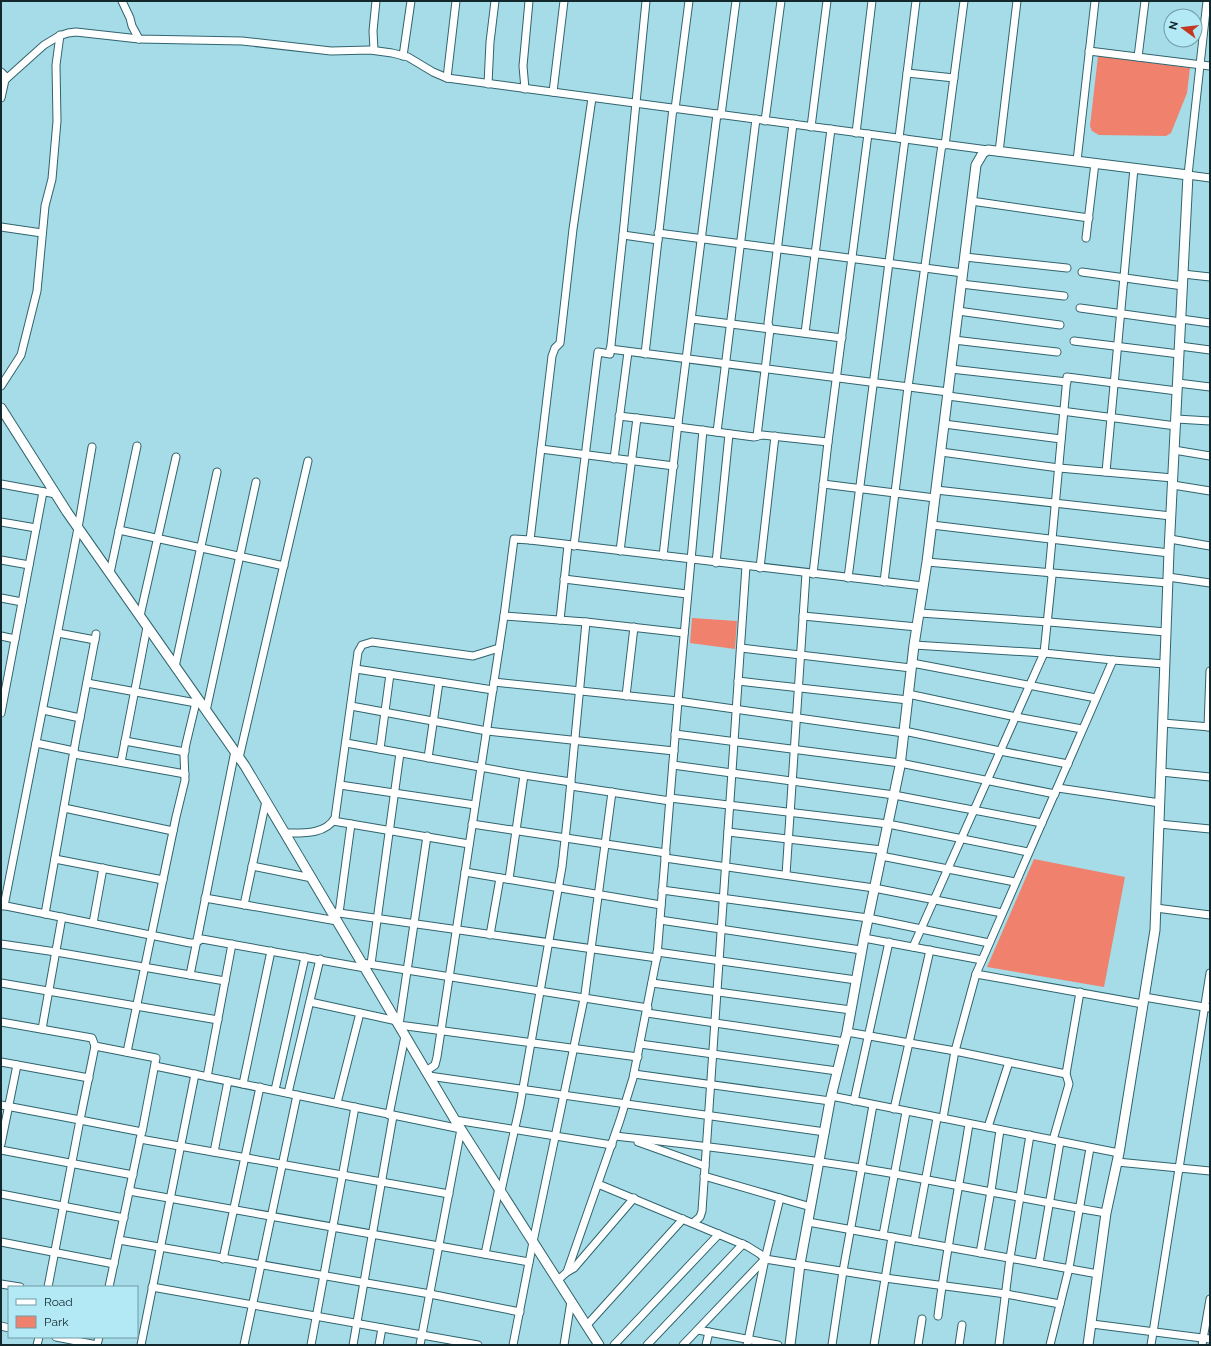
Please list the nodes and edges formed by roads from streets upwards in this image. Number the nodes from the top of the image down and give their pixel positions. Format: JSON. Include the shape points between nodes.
{"nodes":[{"id":1,"x":122,"y":1,"type":"edge"},
{"id":2,"x":376,"y":1,"type":"edge"},
{"id":3,"x":411,"y":1,"type":"edge"},
{"id":4,"x":456,"y":1,"type":"edge"},
{"id":5,"x":495,"y":1,"type":"edge"},
{"id":6,"x":529,"y":1,"type":"edge"},
{"id":7,"x":564,"y":1,"type":"edge"},
{"id":8,"x":646,"y":1,"type":"edge"},
{"id":9,"x":689,"y":1,"type":"edge"},
{"id":10,"x":736,"y":1,"type":"edge"},
{"id":11,"x":781,"y":1,"type":"edge"},
{"id":12,"x":827,"y":1,"type":"edge"},
{"id":13,"x":872,"y":1,"type":"edge"},
{"id":14,"x":916,"y":1,"type":"edge"},
{"id":15,"x":964,"y":1,"type":"edge"},
{"id":16,"x":1017,"y":1,"type":"edge"},
{"id":17,"x":1095,"y":1,"type":"edge"},
{"id":18,"x":1145,"y":1,"type":"edge"},
{"id":19,"x":1208,"y":3,"type":"edge"},
{"id":20,"x":1207,"y":33,"type":"edge"},
{"id":21,"x":60,"y":35,"type":"junction"},
{"id":22,"x":139,"y":39,"type":"junction"},
{"id":23,"x":374,"y":50,"type":"junction"},
{"id":24,"x":1089,"y":51,"type":"junction"},
{"id":25,"x":404,"y":56,"type":"junction"},
{"id":26,"x":1138,"y":57,"type":"junction"},
{"id":27,"x":1200,"y":65,"type":"junction"},
{"id":28,"x":1210,"y":66,"type":"edge"},
{"id":29,"x":1,"y":72,"type":"edge"},
{"id":30,"x":907,"y":73,"type":"junction"},
{"id":31,"x":7,"y":78,"type":"junction"},
{"id":32,"x":447,"y":78,"type":"junction"},
{"id":33,"x":954,"y":78,"type":"junction"},
{"id":34,"x":488,"y":84,"type":"junction"},
{"id":35,"x":525,"y":89,"type":"junction"},
{"id":36,"x":553,"y":92,"type":"junction"},
{"id":37,"x":1,"y":98,"type":"edge"},
{"id":38,"x":592,"y":98,"type":"junction"},
{"id":39,"x":637,"y":104,"type":"junction"},
{"id":40,"x":674,"y":109,"type":"junction"},
{"id":41,"x":719,"y":115,"type":"junction"},
{"id":42,"x":756,"y":119,"type":"junction"},
{"id":43,"x":766,"y":121,"type":"junction"},
{"id":44,"x":794,"y":124,"type":"junction"},
{"id":45,"x":812,"y":127,"type":"junction"},
{"id":46,"x":831,"y":130,"type":"junction"},
{"id":47,"x":856,"y":133,"type":"junction"},
{"id":48,"x":868,"y":134,"type":"junction"},
{"id":49,"x":902,"y":139,"type":"junction"},
{"id":50,"x":944,"y":144,"type":"junction"},
{"id":51,"x":988,"y":150,"type":"junction"},
{"id":52,"x":999,"y":152,"type":"junction"},
{"id":53,"x":1076,"y":161,"type":"junction"},
{"id":54,"x":1095,"y":163,"type":"junction"},
{"id":55,"x":1134,"y":168,"type":"junction"},
{"id":56,"x":1188,"y":175,"type":"junction"},
{"id":57,"x":1210,"y":178,"type":"edge"},
{"id":58,"x":971,"y":201,"type":"junction"},
{"id":59,"x":1089,"y":218,"type":"junction"},
{"id":60,"x":1,"y":227,"type":"edge"},
{"id":61,"x":42,"y":233,"type":"junction"},
{"id":62,"x":623,"y":235,"type":"junction"},
{"id":63,"x":658,"y":236,"type":"junction"},
{"id":64,"x":1086,"y":238,"type":"dead end"},
{"id":65,"x":702,"y":239,"type":"junction"},
{"id":66,"x":740,"y":244,"type":"junction"},
{"id":67,"x":778,"y":249,"type":"junction"},
{"id":68,"x":815,"y":254,"type":"junction"},
{"id":69,"x":965,"y":257,"type":"junction"},
{"id":70,"x":852,"y":259,"type":"junction"},
{"id":71,"x":889,"y":264,"type":"junction"},
{"id":72,"x":925,"y":268,"type":"junction"},
{"id":73,"x":1067,"y":268,"type":"dead end"},
{"id":74,"x":1082,"y":272,"type":"dead end"},
{"id":75,"x":963,"y":273,"type":"junction"},
{"id":76,"x":1183,"y":274,"type":"junction"},
{"id":77,"x":1210,"y":277,"type":"edge"},
{"id":78,"x":1124,"y":278,"type":"junction"},
{"id":79,"x":961,"y":284,"type":"junction"},
{"id":80,"x":1183,"y":286,"type":"junction"},
{"id":81,"x":1064,"y":296,"type":"dead end"},
{"id":82,"x":1080,"y":308,"type":"dead end"},
{"id":83,"x":958,"y":311,"type":"junction"},
{"id":84,"x":1120,"y":314,"type":"junction"},
{"id":85,"x":692,"y":319,"type":"junction"},
{"id":86,"x":1181,"y":320,"type":"junction"},
{"id":87,"x":1210,"y":323,"type":"edge"},
{"id":88,"x":730,"y":324,"type":"junction"},
{"id":89,"x":1060,"y":325,"type":"dead end"},
{"id":90,"x":770,"y":329,"type":"junction"},
{"id":91,"x":805,"y":333,"type":"junction"},
{"id":92,"x":842,"y":338,"type":"junction"},
{"id":93,"x":954,"y":340,"type":"junction"},
{"id":94,"x":1074,"y":340,"type":"dead end"},
{"id":95,"x":1118,"y":346,"type":"junction"},
{"id":96,"x":610,"y":349,"type":"junction"},
{"id":97,"x":1179,"y":350,"type":"junction"},
{"id":98,"x":1210,"y":350,"type":"edge"},
{"id":99,"x":628,"y":352,"type":"junction"},
{"id":100,"x":1057,"y":352,"type":"dead end"},
{"id":101,"x":645,"y":354,"type":"junction"},
{"id":102,"x":687,"y":359,"type":"junction"},
{"id":103,"x":725,"y":364,"type":"junction"},
{"id":104,"x":765,"y":369,"type":"junction"},
{"id":105,"x":951,"y":369,"type":"junction"},
{"id":106,"x":837,"y":378,"type":"junction"},
{"id":107,"x":873,"y":382,"type":"junction"},
{"id":108,"x":1067,"y":382,"type":"junction"},
{"id":109,"x":1114,"y":383,"type":"junction"},
{"id":110,"x":1,"y":386,"type":"edge"},
{"id":111,"x":908,"y":387,"type":"junction"},
{"id":112,"x":1178,"y":387,"type":"junction"},
{"id":113,"x":1210,"y":387,"type":"edge"},
{"id":114,"x":948,"y":394,"type":"junction"},
{"id":115,"x":1,"y":408,"type":"edge"},
{"id":116,"x":1064,"y":411,"type":"junction"},
{"id":117,"x":620,"y":416,"type":"junction"},
{"id":118,"x":637,"y":418,"type":"junction"},
{"id":119,"x":1111,"y":418,"type":"junction"},
{"id":120,"x":1210,"y":421,"type":"edge"},
{"id":121,"x":1176,"y":422,"type":"junction"},
{"id":122,"x":944,"y":424,"type":"junction"},
{"id":123,"x":678,"y":425,"type":"junction"},
{"id":124,"x":703,"y":430,"type":"junction"},
{"id":125,"x":717,"y":432,"type":"junction"},
{"id":126,"x":729,"y":434,"type":"junction"},
{"id":127,"x":757,"y":436,"type":"junction"},
{"id":128,"x":775,"y":436,"type":"junction"},
{"id":129,"x":1061,"y":439,"type":"junction"},
{"id":130,"x":828,"y":442,"type":"junction"},
{"id":131,"x":137,"y":446,"type":"dead end"},
{"id":132,"x":92,"y":447,"type":"dead end"},
{"id":133,"x":541,"y":449,"type":"junction"},
{"id":134,"x":1174,"y":450,"type":"junction"},
{"id":135,"x":941,"y":452,"type":"junction"},
{"id":136,"x":586,"y":455,"type":"junction"},
{"id":137,"x":1210,"y":456,"type":"edge"},
{"id":138,"x":176,"y":457,"type":"dead end"},
{"id":139,"x":614,"y":458,"type":"junction"},
{"id":140,"x":308,"y":461,"type":"dead end"},
{"id":141,"x":631,"y":461,"type":"junction"},
{"id":142,"x":674,"y":466,"type":"junction"},
{"id":143,"x":1059,"y":468,"type":"junction"},
{"id":144,"x":217,"y":472,"type":"dead end"},
{"id":145,"x":1106,"y":472,"type":"junction"},
{"id":146,"x":1173,"y":481,"type":"junction"},
{"id":147,"x":256,"y":482,"type":"dead end"},
{"id":148,"x":1,"y":484,"type":"edge"},
{"id":149,"x":823,"y":484,"type":"junction"},
{"id":150,"x":860,"y":488,"type":"junction"},
{"id":151,"x":1210,"y":491,"type":"edge"},
{"id":152,"x":43,"y":492,"type":"junction"},
{"id":153,"x":895,"y":493,"type":"junction"},
{"id":154,"x":56,"y":494,"type":"junction"},
{"id":155,"x":936,"y":494,"type":"junction"},
{"id":156,"x":1055,"y":503,"type":"junction"},
{"id":157,"x":1171,"y":516,"type":"junction"},
{"id":158,"x":1,"y":522,"type":"edge"},
{"id":159,"x":932,"y":525,"type":"junction"},
{"id":160,"x":36,"y":528,"type":"junction"},
{"id":161,"x":78,"y":528,"type":"junction"},
{"id":162,"x":119,"y":530,"type":"junction"},
{"id":163,"x":157,"y":538,"type":"junction"},
{"id":164,"x":1052,"y":539,"type":"junction"},
{"id":165,"x":1170,"y":539,"type":"junction"},
{"id":166,"x":530,"y":540,"type":"junction"},
{"id":167,"x":571,"y":545,"type":"junction"},
{"id":168,"x":1210,"y":546,"type":"edge"},
{"id":169,"x":201,"y":548,"type":"junction"},
{"id":170,"x":620,"y":551,"type":"junction"},
{"id":171,"x":1169,"y":553,"type":"junction"},
{"id":172,"x":240,"y":556,"type":"junction"},
{"id":173,"x":663,"y":556,"type":"junction"},
{"id":174,"x":1,"y":560,"type":"edge"},
{"id":175,"x":690,"y":560,"type":"junction"},
{"id":176,"x":927,"y":562,"type":"junction"},
{"id":177,"x":716,"y":563,"type":"junction"},
{"id":178,"x":29,"y":565,"type":"junction"},
{"id":179,"x":284,"y":566,"type":"junction"},
{"id":180,"x":746,"y":566,"type":"junction"},
{"id":181,"x":760,"y":568,"type":"junction"},
{"id":182,"x":1049,"y":572,"type":"junction"},
{"id":183,"x":110,"y":573,"type":"junction"},
{"id":184,"x":810,"y":574,"type":"junction"},
{"id":185,"x":848,"y":578,"type":"junction"},
{"id":186,"x":564,"y":579,"type":"junction"},
{"id":187,"x":1168,"y":580,"type":"junction"},
{"id":188,"x":884,"y":582,"type":"junction"},
{"id":189,"x":1210,"y":583,"type":"edge"},
{"id":190,"x":923,"y":586,"type":"junction"},
{"id":191,"x":687,"y":594,"type":"junction"},
{"id":192,"x":1,"y":598,"type":"edge"},
{"id":193,"x":22,"y":602,"type":"junction"},
{"id":194,"x":920,"y":613,"type":"junction"},
{"id":195,"x":140,"y":616,"type":"junction"},
{"id":196,"x":504,"y":616,"type":"junction"},
{"id":197,"x":803,"y":616,"type":"junction"},
{"id":198,"x":560,"y":620,"type":"junction"},
{"id":199,"x":586,"y":622,"type":"junction"},
{"id":200,"x":1049,"y":622,"type":"junction"},
{"id":201,"x":147,"y":627,"type":"junction"},
{"id":202,"x":634,"y":627,"type":"junction"},
{"id":203,"x":917,"y":627,"type":"junction"},
{"id":204,"x":1166,"y":632,"type":"junction"},
{"id":205,"x":58,"y":633,"type":"junction"},
{"id":206,"x":684,"y":633,"type":"junction"},
{"id":207,"x":1,"y":636,"type":"edge"},
{"id":208,"x":15,"y":639,"type":"junction"},
{"id":209,"x":914,"y":645,"type":"junction"},
{"id":210,"x":499,"y":648,"type":"junction"},
{"id":211,"x":741,"y":648,"type":"junction"},
{"id":212,"x":1044,"y":653,"type":"junction"},
{"id":213,"x":801,"y":655,"type":"junction"},
{"id":214,"x":1113,"y":660,"type":"junction"},
{"id":215,"x":1165,"y":664,"type":"junction"},
{"id":216,"x":911,"y":666,"type":"junction"},
{"id":217,"x":175,"y":667,"type":"junction"},
{"id":218,"x":356,"y":669,"type":"junction"},
{"id":219,"x":1210,"y":671,"type":"edge"},
{"id":220,"x":390,"y":674,"type":"junction"},
{"id":221,"x":738,"y":681,"type":"junction"},
{"id":222,"x":439,"y":682,"type":"junction"},
{"id":223,"x":494,"y":682,"type":"junction"},
{"id":224,"x":87,"y":683,"type":"junction"},
{"id":225,"x":1030,"y":685,"type":"junction"},
{"id":226,"x":798,"y":688,"type":"junction"},
{"id":227,"x":493,"y":690,"type":"junction"},
{"id":228,"x":579,"y":691,"type":"junction"},
{"id":229,"x":135,"y":692,"type":"junction"},
{"id":230,"x":626,"y":696,"type":"junction"},
{"id":231,"x":908,"y":697,"type":"junction"},
{"id":232,"x":1096,"y":698,"type":"junction"},
{"id":233,"x":196,"y":701,"type":"junction"},
{"id":234,"x":678,"y":701,"type":"junction"},
{"id":235,"x":351,"y":706,"type":"junction"},
{"id":236,"x":42,"y":710,"type":"junction"},
{"id":237,"x":736,"y":710,"type":"junction"},
{"id":238,"x":206,"y":711,"type":"junction"},
{"id":239,"x":385,"y":712,"type":"junction"},
{"id":240,"x":1,"y":713,"type":"edge"},
{"id":241,"x":1016,"y":717,"type":"junction"},
{"id":242,"x":80,"y":718,"type":"junction"},
{"id":243,"x":796,"y":718,"type":"junction"},
{"id":244,"x":433,"y":721,"type":"junction"},
{"id":245,"x":1163,"y":724,"type":"junction"},
{"id":246,"x":1209,"y":727,"type":"edge"},
{"id":247,"x":1082,"y":729,"type":"junction"},
{"id":248,"x":487,"y":730,"type":"junction"},
{"id":249,"x":904,"y":732,"type":"junction"},
{"id":250,"x":676,"y":734,"type":"junction"},
{"id":251,"x":125,"y":741,"type":"junction"},
{"id":252,"x":575,"y":741,"type":"junction"},
{"id":253,"x":734,"y":741,"type":"junction"},
{"id":254,"x":36,"y":743,"type":"junction"},
{"id":255,"x":346,"y":743,"type":"junction"},
{"id":256,"x":794,"y":749,"type":"junction"},
{"id":257,"x":380,"y":750,"type":"junction"},
{"id":258,"x":674,"y":751,"type":"junction"},
{"id":259,"x":1000,"y":751,"type":"junction"},
{"id":260,"x":74,"y":752,"type":"junction"},
{"id":261,"x":185,"y":752,"type":"junction"},
{"id":262,"x":400,"y":753,"type":"junction"},
{"id":263,"x":237,"y":755,"type":"junction"},
{"id":264,"x":428,"y":758,"type":"junction"},
{"id":265,"x":121,"y":762,"type":"junction"},
{"id":266,"x":900,"y":763,"type":"junction"},
{"id":267,"x":1068,"y":764,"type":"junction"},
{"id":268,"x":673,"y":765,"type":"junction"},
{"id":269,"x":481,"y":767,"type":"junction"},
{"id":270,"x":1161,"y":772,"type":"junction"},
{"id":271,"x":732,"y":773,"type":"junction"},
{"id":272,"x":185,"y":774,"type":"junction"},
{"id":273,"x":524,"y":775,"type":"junction"},
{"id":274,"x":1210,"y":777,"type":"edge"},
{"id":275,"x":792,"y":780,"type":"junction"},
{"id":276,"x":988,"y":780,"type":"junction"},
{"id":277,"x":571,"y":784,"type":"junction"},
{"id":278,"x":340,"y":785,"type":"junction"},
{"id":279,"x":1056,"y":791,"type":"junction"},
{"id":280,"x":612,"y":792,"type":"junction"},
{"id":281,"x":395,"y":793,"type":"junction"},
{"id":282,"x":894,"y":795,"type":"junction"},
{"id":283,"x":670,"y":799,"type":"junction"},
{"id":284,"x":266,"y":801,"type":"junction"},
{"id":285,"x":1160,"y":803,"type":"junction"},
{"id":286,"x":475,"y":805,"type":"junction"},
{"id":287,"x":730,"y":805,"type":"junction"},
{"id":288,"x":64,"y":808,"type":"junction"},
{"id":289,"x":974,"y":809,"type":"junction"},
{"id":290,"x":790,"y":813,"type":"junction"},
{"id":291,"x":333,"y":821,"type":"junction"},
{"id":292,"x":1042,"y":823,"type":"junction"},
{"id":293,"x":351,"y":824,"type":"junction"},
{"id":294,"x":472,"y":824,"type":"junction"},
{"id":295,"x":888,"y":824,"type":"junction"},
{"id":296,"x":1159,"y":824,"type":"junction"},
{"id":297,"x":1210,"y":829,"type":"edge"},
{"id":298,"x":390,"y":830,"type":"junction"},
{"id":299,"x":173,"y":831,"type":"junction"},
{"id":300,"x":516,"y":831,"type":"junction"},
{"id":301,"x":728,"y":832,"type":"junction"},
{"id":302,"x":285,"y":833,"type":"junction"},
{"id":303,"x":427,"y":836,"type":"junction"},
{"id":304,"x":565,"y":838,"type":"junction"},
{"id":305,"x":788,"y":839,"type":"junction"},
{"id":306,"x":961,"y":839,"type":"junction"},
{"id":307,"x":470,"y":844,"type":"junction"},
{"id":308,"x":605,"y":844,"type":"junction"},
{"id":309,"x":1028,"y":852,"type":"junction"},
{"id":310,"x":882,"y":853,"type":"junction"},
{"id":311,"x":665,"y":856,"type":"junction"},
{"id":312,"x":55,"y":859,"type":"junction"},
{"id":313,"x":252,"y":866,"type":"junction"},
{"id":314,"x":726,"y":867,"type":"junction"},
{"id":315,"x":103,"y":868,"type":"junction"},
{"id":316,"x":948,"y":869,"type":"junction"},
{"id":317,"x":465,"y":872,"type":"junction"},
{"id":318,"x":786,"y":875,"type":"junction"},
{"id":319,"x":312,"y":878,"type":"junction"},
{"id":320,"x":500,"y":878,"type":"junction"},
{"id":321,"x":509,"y":879,"type":"junction"},
{"id":322,"x":163,"y":880,"type":"junction"},
{"id":323,"x":1015,"y":882,"type":"junction"},
{"id":324,"x":558,"y":888,"type":"junction"},
{"id":325,"x":874,"y":888,"type":"junction"},
{"id":326,"x":662,"y":890,"type":"junction"},
{"id":327,"x":598,"y":894,"type":"junction"},
{"id":328,"x":205,"y":898,"type":"junction"},
{"id":329,"x":724,"y":898,"type":"junction"},
{"id":330,"x":934,"y":900,"type":"junction"},
{"id":331,"x":244,"y":905,"type":"junction"},
{"id":332,"x":661,"y":905,"type":"junction"},
{"id":333,"x":2,"y":906,"type":"edge"},
{"id":334,"x":1156,"y":908,"type":"junction"},
{"id":335,"x":1002,"y":913,"type":"junction"},
{"id":336,"x":45,"y":914,"type":"junction"},
{"id":337,"x":336,"y":915,"type":"junction"},
{"id":338,"x":1210,"y":915,"type":"edge"},
{"id":339,"x":62,"y":917,"type":"junction"},
{"id":340,"x":868,"y":918,"type":"junction"},
{"id":341,"x":377,"y":919,"type":"junction"},
{"id":342,"x":660,"y":920,"type":"junction"},
{"id":343,"x":93,"y":923,"type":"junction"},
{"id":344,"x":414,"y":924,"type":"junction"},
{"id":345,"x":722,"y":929,"type":"junction"},
{"id":346,"x":456,"y":930,"type":"junction"},
{"id":347,"x":920,"y":930,"type":"junction"},
{"id":348,"x":152,"y":935,"type":"junction"},
{"id":349,"x":490,"y":935,"type":"junction"},
{"id":350,"x":864,"y":938,"type":"junction"},
{"id":351,"x":196,"y":942,"type":"junction"},
{"id":352,"x":889,"y":942,"type":"junction"},
{"id":353,"x":548,"y":943,"type":"junction"},
{"id":354,"x":989,"y":943,"type":"junction"},
{"id":355,"x":1,"y":944,"type":"edge"},
{"id":356,"x":232,"y":944,"type":"junction"},
{"id":357,"x":913,"y":947,"type":"junction"},
{"id":358,"x":591,"y":949,"type":"junction"},
{"id":359,"x":862,"y":950,"type":"junction"},
{"id":360,"x":930,"y":950,"type":"junction"},
{"id":361,"x":271,"y":951,"type":"junction"},
{"id":362,"x":56,"y":952,"type":"junction"},
{"id":363,"x":657,"y":955,"type":"junction"},
{"id":364,"x":305,"y":956,"type":"junction"},
{"id":365,"x":320,"y":959,"type":"junction"},
{"id":366,"x":982,"y":960,"type":"junction"},
{"id":367,"x":719,"y":961,"type":"junction"},
{"id":368,"x":366,"y":965,"type":"junction"},
{"id":369,"x":145,"y":967,"type":"junction"},
{"id":370,"x":407,"y":970,"type":"junction"},
{"id":371,"x":1210,"y":973,"type":"edge"},
{"id":372,"x":976,"y":974,"type":"junction"},
{"id":373,"x":190,"y":975,"type":"junction"},
{"id":374,"x":450,"y":977,"type":"junction"},
{"id":375,"x":856,"y":980,"type":"junction"},
{"id":376,"x":225,"y":981,"type":"junction"},
{"id":377,"x":1,"y":983,"type":"edge"},
{"id":378,"x":652,"y":983,"type":"junction"},
{"id":379,"x":49,"y":991,"type":"junction"},
{"id":380,"x":540,"y":991,"type":"junction"},
{"id":381,"x":717,"y":992,"type":"junction"},
{"id":382,"x":1080,"y":992,"type":"junction"},
{"id":383,"x":584,"y":998,"type":"junction"},
{"id":384,"x":1144,"y":1000,"type":"junction"},
{"id":385,"x":310,"y":1002,"type":"junction"},
{"id":386,"x":137,"y":1006,"type":"junction"},
{"id":387,"x":1207,"y":1008,"type":"edge"},
{"id":388,"x":851,"y":1010,"type":"junction"},
{"id":389,"x":647,"y":1011,"type":"junction"},
{"id":390,"x":360,"y":1013,"type":"junction"},
{"id":391,"x":218,"y":1020,"type":"junction"},
{"id":392,"x":1,"y":1022,"type":"edge"},
{"id":393,"x":398,"y":1023,"type":"junction"},
{"id":394,"x":715,"y":1023,"type":"junction"},
{"id":395,"x":42,"y":1029,"type":"junction"},
{"id":396,"x":441,"y":1030,"type":"junction"},
{"id":397,"x":847,"y":1032,"type":"junction"},
{"id":398,"x":405,"y":1036,"type":"junction"},
{"id":399,"x":868,"y":1036,"type":"junction"},
{"id":400,"x":845,"y":1042,"type":"junction"},
{"id":401,"x":531,"y":1043,"type":"junction"},
{"id":402,"x":909,"y":1043,"type":"junction"},
{"id":403,"x":640,"y":1044,"type":"junction"},
{"id":404,"x":95,"y":1046,"type":"junction"},
{"id":405,"x":574,"y":1048,"type":"junction"},
{"id":406,"x":955,"y":1051,"type":"junction"},
{"id":407,"x":127,"y":1052,"type":"junction"},
{"id":408,"x":713,"y":1054,"type":"junction"},
{"id":409,"x":638,"y":1057,"type":"junction"},
{"id":410,"x":1,"y":1062,"type":"edge"},
{"id":411,"x":1009,"y":1062,"type":"junction"},
{"id":412,"x":16,"y":1065,"type":"junction"},
{"id":413,"x":155,"y":1066,"type":"junction"},
{"id":414,"x":838,"y":1071,"type":"junction"},
{"id":415,"x":195,"y":1074,"type":"junction"},
{"id":416,"x":428,"y":1074,"type":"junction"},
{"id":417,"x":634,"y":1074,"type":"junction"},
{"id":418,"x":1066,"y":1074,"type":"junction"},
{"id":419,"x":207,"y":1077,"type":"junction"},
{"id":420,"x":89,"y":1078,"type":"junction"},
{"id":421,"x":228,"y":1081,"type":"junction"},
{"id":422,"x":243,"y":1084,"type":"junction"},
{"id":423,"x":711,"y":1085,"type":"junction"},
{"id":424,"x":260,"y":1087,"type":"junction"},
{"id":425,"x":275,"y":1090,"type":"junction"},
{"id":426,"x":523,"y":1090,"type":"junction"},
{"id":427,"x":288,"y":1093,"type":"junction"},
{"id":428,"x":297,"y":1095,"type":"junction"},
{"id":429,"x":564,"y":1095,"type":"junction"},
{"id":430,"x":831,"y":1099,"type":"junction"},
{"id":431,"x":854,"y":1101,"type":"junction"},
{"id":432,"x":337,"y":1104,"type":"junction"},
{"id":433,"x":625,"y":1104,"type":"junction"},
{"id":434,"x":872,"y":1105,"type":"junction"},
{"id":435,"x":5,"y":1106,"type":"edge"},
{"id":436,"x":354,"y":1107,"type":"junction"},
{"id":437,"x":894,"y":1109,"type":"junction"},
{"id":438,"x":906,"y":1112,"type":"junction"},
{"id":439,"x":391,"y":1115,"type":"junction"},
{"id":440,"x":709,"y":1116,"type":"junction"},
{"id":441,"x":940,"y":1118,"type":"junction"},
{"id":442,"x":80,"y":1120,"type":"junction"},
{"id":443,"x":455,"y":1120,"type":"junction"},
{"id":444,"x":969,"y":1124,"type":"junction"},
{"id":445,"x":988,"y":1127,"type":"junction"},
{"id":446,"x":461,"y":1128,"type":"junction"},
{"id":447,"x":515,"y":1130,"type":"junction"},
{"id":448,"x":1000,"y":1130,"type":"junction"},
{"id":449,"x":825,"y":1132,"type":"junction"},
{"id":450,"x":141,"y":1136,"type":"junction"},
{"id":451,"x":556,"y":1136,"type":"junction"},
{"id":452,"x":615,"y":1136,"type":"junction"},
{"id":453,"x":1030,"y":1136,"type":"junction"},
{"id":454,"x":625,"y":1137,"type":"junction"},
{"id":455,"x":1052,"y":1140,"type":"junction"},
{"id":456,"x":1060,"y":1142,"type":"junction"},
{"id":457,"x":1,"y":1144,"type":"edge"},
{"id":458,"x":612,"y":1145,"type":"junction"},
{"id":459,"x":181,"y":1146,"type":"junction"},
{"id":460,"x":707,"y":1146,"type":"junction"},
{"id":461,"x":1090,"y":1148,"type":"junction"},
{"id":462,"x":1,"y":1150,"type":"edge"},
{"id":463,"x":214,"y":1152,"type":"junction"},
{"id":464,"x":1119,"y":1153,"type":"junction"},
{"id":465,"x":245,"y":1157,"type":"junction"},
{"id":466,"x":819,"y":1162,"type":"junction"},
{"id":467,"x":1116,"y":1162,"type":"junction"},
{"id":468,"x":72,"y":1163,"type":"junction"},
{"id":469,"x":282,"y":1164,"type":"junction"},
{"id":470,"x":705,"y":1166,"type":"junction"},
{"id":471,"x":862,"y":1168,"type":"junction"},
{"id":472,"x":1178,"y":1168,"type":"junction"},
{"id":473,"x":1210,"y":1171,"type":"edge"},
{"id":474,"x":895,"y":1174,"type":"junction"},
{"id":475,"x":133,"y":1175,"type":"junction"},
{"id":476,"x":342,"y":1175,"type":"junction"},
{"id":477,"x":704,"y":1176,"type":"junction"},
{"id":478,"x":926,"y":1180,"type":"junction"},
{"id":479,"x":382,"y":1182,"type":"junction"},
{"id":480,"x":598,"y":1184,"type":"junction"},
{"id":481,"x":960,"y":1186,"type":"junction"},
{"id":482,"x":500,"y":1189,"type":"junction"},
{"id":483,"x":129,"y":1191,"type":"junction"},
{"id":484,"x":991,"y":1191,"type":"junction"},
{"id":485,"x":1,"y":1194,"type":"edge"},
{"id":486,"x":449,"y":1194,"type":"junction"},
{"id":487,"x":170,"y":1198,"type":"junction"},
{"id":488,"x":634,"y":1198,"type":"junction"},
{"id":489,"x":780,"y":1198,"type":"junction"},
{"id":490,"x":1020,"y":1198,"type":"junction"},
{"id":491,"x":1050,"y":1203,"type":"junction"},
{"id":492,"x":64,"y":1206,"type":"junction"},
{"id":493,"x":811,"y":1207,"type":"junction"},
{"id":494,"x":1080,"y":1208,"type":"junction"},
{"id":495,"x":234,"y":1210,"type":"junction"},
{"id":496,"x":1106,"y":1213,"type":"junction"},
{"id":497,"x":271,"y":1216,"type":"junction"},
{"id":498,"x":124,"y":1218,"type":"junction"},
{"id":499,"x":683,"y":1219,"type":"junction"},
{"id":500,"x":808,"y":1222,"type":"junction"},
{"id":501,"x":694,"y":1223,"type":"junction"},
{"id":502,"x":333,"y":1227,"type":"junction"},
{"id":503,"x":850,"y":1229,"type":"junction"},
{"id":504,"x":373,"y":1234,"type":"junction"},
{"id":505,"x":719,"y":1234,"type":"junction"},
{"id":506,"x":882,"y":1235,"type":"junction"},
{"id":507,"x":892,"y":1237,"type":"junction"},
{"id":508,"x":119,"y":1240,"type":"junction"},
{"id":509,"x":914,"y":1241,"type":"junction"},
{"id":510,"x":1,"y":1242,"type":"edge"},
{"id":511,"x":533,"y":1242,"type":"junction"},
{"id":512,"x":743,"y":1244,"type":"junction"},
{"id":513,"x":439,"y":1246,"type":"junction"},
{"id":514,"x":948,"y":1247,"type":"junction"},
{"id":515,"x":160,"y":1248,"type":"junction"},
{"id":516,"x":55,"y":1252,"type":"junction"},
{"id":517,"x":980,"y":1252,"type":"junction"},
{"id":518,"x":485,"y":1254,"type":"junction"},
{"id":519,"x":223,"y":1258,"type":"junction"},
{"id":520,"x":1010,"y":1258,"type":"junction"},
{"id":521,"x":765,"y":1259,"type":"junction"},
{"id":522,"x":529,"y":1262,"type":"junction"},
{"id":523,"x":1039,"y":1263,"type":"junction"},
{"id":524,"x":114,"y":1264,"type":"junction"},
{"id":525,"x":800,"y":1264,"type":"junction"},
{"id":526,"x":261,"y":1265,"type":"junction"},
{"id":527,"x":1069,"y":1268,"type":"junction"},
{"id":528,"x":843,"y":1271,"type":"junction"},
{"id":529,"x":567,"y":1272,"type":"junction"},
{"id":530,"x":1098,"y":1274,"type":"junction"},
{"id":531,"x":324,"y":1276,"type":"junction"},
{"id":532,"x":885,"y":1278,"type":"junction"},
{"id":533,"x":558,"y":1280,"type":"junction"},
{"id":534,"x":364,"y":1283,"type":"junction"},
{"id":535,"x":1,"y":1284,"type":"edge"},
{"id":536,"x":942,"y":1285,"type":"junction"},
{"id":537,"x":14,"y":1286,"type":"edge"},
{"id":538,"x":48,"y":1286,"type":"edge"},
{"id":539,"x":109,"y":1286,"type":"edge"},
{"id":540,"x":152,"y":1287,"type":"junction"},
{"id":541,"x":430,"y":1294,"type":"junction"},
{"id":542,"x":1006,"y":1294,"type":"junction"},
{"id":543,"x":1210,"y":1298,"type":"edge"},
{"id":544,"x":571,"y":1301,"type":"junction"},
{"id":545,"x":1060,"y":1304,"type":"junction"},
{"id":546,"x":253,"y":1305,"type":"junction"},
{"id":547,"x":520,"y":1312,"type":"junction"},
{"id":548,"x":316,"y":1316,"type":"junction"},
{"id":549,"x":938,"y":1316,"type":"dead end"},
{"id":550,"x":922,"y":1319,"type":"dead end"},
{"id":551,"x":357,"y":1323,"type":"junction"},
{"id":552,"x":1092,"y":1324,"type":"junction"},
{"id":553,"x":587,"y":1325,"type":"junction"},
{"id":554,"x":962,"y":1325,"type":"dead end"},
{"id":555,"x":382,"y":1328,"type":"junction"},
{"id":556,"x":698,"y":1330,"type":"junction"},
{"id":557,"x":709,"y":1332,"type":"junction"},
{"id":558,"x":1153,"y":1332,"type":"junction"},
{"id":559,"x":422,"y":1335,"type":"junction"},
{"id":560,"x":61,"y":1338,"type":"edge"},
{"id":561,"x":1205,"y":1341,"type":"edge"},
{"id":562,"x":747,"y":1342,"type":"edge"},
{"id":563,"x":97,"y":1345,"type":"edge"},
{"id":564,"x":141,"y":1345,"type":"edge"},
{"id":565,"x":244,"y":1345,"type":"edge"},
{"id":566,"x":311,"y":1345,"type":"edge"},
{"id":567,"x":353,"y":1345,"type":"edge"},
{"id":568,"x":379,"y":1345,"type":"edge"},
{"id":569,"x":420,"y":1345,"type":"edge"},
{"id":570,"x":478,"y":1345,"type":"edge"},
{"id":571,"x":514,"y":1345,"type":"edge"},
{"id":572,"x":564,"y":1345,"type":"edge"},
{"id":573,"x":599,"y":1345,"type":"edge"},
{"id":574,"x":614,"y":1345,"type":"edge"},
{"id":575,"x":647,"y":1345,"type":"edge"},
{"id":576,"x":683,"y":1345,"type":"edge"},
{"id":577,"x":706,"y":1345,"type":"edge"},
{"id":578,"x":778,"y":1345,"type":"edge"},
{"id":579,"x":790,"y":1345,"type":"edge"},
{"id":580,"x":832,"y":1345,"type":"edge"},
{"id":581,"x":874,"y":1345,"type":"edge"},
{"id":582,"x":918,"y":1345,"type":"edge"},
{"id":583,"x":959,"y":1345,"type":"edge"},
{"id":584,"x":999,"y":1345,"type":"edge"},
{"id":585,"x":1050,"y":1345,"type":"edge"},
{"id":586,"x":1088,"y":1345,"type":"edge"},
{"id":587,"x":1151,"y":1345,"type":"edge"}],
"edges":[{"from":1,"to":22,"type":"street"},
{"from":2,"to":23,"type":"street"},
{"from":3,"to":25,"type":"street"},
{"from":4,"to":32,"type":"street"},
{"from":5,"to":34,"type":"street"},
{"from":6,"to":35,"type":"street","via":[[523,66]]},
{"from":7,"to":36,"type":"street"},
{"from":8,"to":39,"type":"street"},
{"from":9,"to":40,"type":"street"},
{"from":10,"to":41,"type":"street"},
{"from":11,"to":43,"type":"street"},
{"from":12,"to":45,"type":"street"},
{"from":13,"to":47,"type":"street"},
{"from":14,"to":30,"type":"street"},
{"from":15,"to":33,"type":"street"},
{"from":16,"to":52,"type":"street"},
{"from":17,"to":24,"type":"street"},
{"from":18,"to":26,"type":"street"},
{"from":19,"to":20,"type":"street"},
{"from":20,"to":27,"type":"street"},
{"from":21,"to":22,"type":"street","via":[[76,32]]},
{"from":21,"to":31,"type":"street","via":[[44,45]]},
{"from":21,"to":61,"type":"street","via":[[56,65],[57,121],[52,178]]},
{"from":22,"to":23,"type":"street","via":[[242,41],[331,51]]},
{"from":23,"to":25,"type":"street"},
{"from":24,"to":26,"type":"street"},
{"from":24,"to":53,"type":"street"},
{"from":25,"to":32,"type":"street"},
{"from":26,"to":27,"type":"street"},
{"from":27,"to":28,"type":"street"},
{"from":27,"to":56,"type":"street"},
{"from":29,"to":31,"type":"street"},
{"from":30,"to":33,"type":"street"},
{"from":30,"to":49,"type":"street"},
{"from":31,"to":37,"type":"street"},
{"from":32,"to":34,"type":"street"},
{"from":33,"to":50,"type":"street"},
{"from":34,"to":35,"type":"street"},
{"from":35,"to":36,"type":"street"},
{"from":36,"to":38,"type":"street"},
{"from":38,"to":39,"type":"street"},
{"from":38,"to":133,"type":"street","via":[[560,343],[552,356]]},
{"from":39,"to":40,"type":"street"},
{"from":39,"to":62,"type":"street"},
{"from":40,"to":41,"type":"street"},
{"from":40,"to":63,"type":"street"},
{"from":41,"to":42,"type":"street"},
{"from":41,"to":65,"type":"street"},
{"from":42,"to":43,"type":"street"},
{"from":42,"to":66,"type":"street"},
{"from":43,"to":44,"type":"street"},
{"from":44,"to":45,"type":"street"},
{"from":44,"to":67,"type":"street"},
{"from":45,"to":46,"type":"street"},
{"from":46,"to":47,"type":"street"},
{"from":46,"to":68,"type":"street"},
{"from":47,"to":48,"type":"street"},
{"from":48,"to":49,"type":"street"},
{"from":48,"to":70,"type":"street"},
{"from":49,"to":50,"type":"street"},
{"from":49,"to":71,"type":"street"},
{"from":50,"to":51,"type":"street"},
{"from":50,"to":72,"type":"street"},
{"from":51,"to":52,"type":"street"},
{"from":51,"to":58,"type":"street","via":[[983,153],[976,165]]},
{"from":52,"to":53,"type":"street"},
{"from":53,"to":54,"type":"street"},
{"from":54,"to":55,"type":"street"},
{"from":54,"to":59,"type":"street"},
{"from":55,"to":56,"type":"street"},
{"from":55,"to":78,"type":"street"},
{"from":56,"to":57,"type":"street"},
{"from":56,"to":76,"type":"street"},
{"from":58,"to":59,"type":"street"},
{"from":58,"to":69,"type":"street"},
{"from":59,"to":64,"type":"street"},
{"from":60,"to":61,"type":"street"},
{"from":61,"to":110,"type":"street","via":[[37,290],[27,334],[21,355]]},
{"from":62,"to":63,"type":"street"},
{"from":62,"to":96,"type":"street"},
{"from":63,"to":65,"type":"street"},
{"from":63,"to":101,"type":"street"},
{"from":65,"to":66,"type":"street"},
{"from":65,"to":85,"type":"street"},
{"from":66,"to":67,"type":"street"},
{"from":66,"to":88,"type":"street"},
{"from":67,"to":68,"type":"street"},
{"from":67,"to":90,"type":"street","via":[[768,323]]},
{"from":68,"to":70,"type":"street"},
{"from":68,"to":91,"type":"street"},
{"from":69,"to":73,"type":"street"},
{"from":69,"to":75,"type":"street"},
{"from":70,"to":71,"type":"street"},
{"from":70,"to":92,"type":"street"},
{"from":71,"to":72,"type":"street"},
{"from":71,"to":107,"type":"street"},
{"from":72,"to":75,"type":"street"},
{"from":72,"to":111,"type":"street"},
{"from":74,"to":78,"type":"street"},
{"from":75,"to":79,"type":"street"},
{"from":76,"to":77,"type":"street"},
{"from":76,"to":80,"type":"street"},
{"from":78,"to":80,"type":"street"},
{"from":78,"to":84,"type":"street"},
{"from":79,"to":81,"type":"street"},
{"from":79,"to":83,"type":"street"},
{"from":80,"to":86,"type":"street"},
{"from":82,"to":84,"type":"street"},
{"from":83,"to":89,"type":"street"},
{"from":83,"to":93,"type":"street"},
{"from":84,"to":86,"type":"street"},
{"from":84,"to":95,"type":"street"},
{"from":85,"to":88,"type":"street"},
{"from":85,"to":102,"type":"street"},
{"from":86,"to":87,"type":"street"},
{"from":86,"to":97,"type":"street"},
{"from":88,"to":90,"type":"street"},
{"from":88,"to":103,"type":"street"},
{"from":90,"to":91,"type":"street"},
{"from":90,"to":104,"type":"street"},
{"from":91,"to":92,"type":"street"},
{"from":92,"to":106,"type":"street"},
{"from":93,"to":100,"type":"street"},
{"from":93,"to":105,"type":"street"},
{"from":94,"to":95,"type":"street"},
{"from":95,"to":97,"type":"street"},
{"from":95,"to":109,"type":"street"},
{"from":96,"to":99,"type":"street"},
{"from":96,"to":136,"type":"street","via":[[610,354],[598,352]]},
{"from":97,"to":98,"type":"street"},
{"from":97,"to":112,"type":"street"},
{"from":99,"to":101,"type":"street"},
{"from":99,"to":117,"type":"street"},
{"from":101,"to":102,"type":"street"},
{"from":102,"to":103,"type":"street"},
{"from":102,"to":123,"type":"street"},
{"from":103,"to":104,"type":"street"},
{"from":103,"to":125,"type":"street"},
{"from":104,"to":106,"type":"street"},
{"from":104,"to":127,"type":"street"},
{"from":105,"to":108,"type":"street"},
{"from":105,"to":114,"type":"street"},
{"from":106,"to":107,"type":"street"},
{"from":106,"to":130,"type":"street"},
{"from":107,"to":111,"type":"street"},
{"from":107,"to":150,"type":"street"},
{"from":108,"to":109,"type":"street","via":[[1067,377]]},
{"from":108,"to":116,"type":"street"},
{"from":109,"to":112,"type":"street"},
{"from":109,"to":119,"type":"street"},
{"from":111,"to":114,"type":"street"},
{"from":111,"to":153,"type":"street"},
{"from":112,"to":113,"type":"street"},
{"from":112,"to":121,"type":"street"},
{"from":114,"to":116,"type":"street"},
{"from":114,"to":122,"type":"street"},
{"from":115,"to":154,"type":"street"},
{"from":116,"to":119,"type":"street"},
{"from":116,"to":129,"type":"street"},
{"from":117,"to":118,"type":"street"},
{"from":117,"to":139,"type":"street"},
{"from":118,"to":123,"type":"street"},
{"from":118,"to":141,"type":"street"},
{"from":119,"to":121,"type":"street"},
{"from":119,"to":145,"type":"street"},
{"from":120,"to":121,"type":"street"},
{"from":121,"to":134,"type":"street"},
{"from":122,"to":129,"type":"street"},
{"from":122,"to":135,"type":"street"},
{"from":123,"to":124,"type":"street"},
{"from":123,"to":142,"type":"street"},
{"from":124,"to":125,"type":"street"},
{"from":124,"to":175,"type":"street"},
{"from":125,"to":126,"type":"street"},
{"from":126,"to":127,"type":"street"},
{"from":126,"to":177,"type":"street"},
{"from":127,"to":128,"type":"street"},
{"from":128,"to":130,"type":"street"},
{"from":128,"to":181,"type":"street"},
{"from":129,"to":143,"type":"street"},
{"from":130,"to":149,"type":"street"},
{"from":131,"to":162,"type":"street"},
{"from":132,"to":161,"type":"street"},
{"from":133,"to":136,"type":"street"},
{"from":133,"to":166,"type":"street"},
{"from":134,"to":137,"type":"street"},
{"from":134,"to":146,"type":"street"},
{"from":135,"to":143,"type":"street"},
{"from":135,"to":155,"type":"street"},
{"from":136,"to":139,"type":"street"},
{"from":136,"to":167,"type":"street"},
{"from":138,"to":163,"type":"street"},
{"from":139,"to":141,"type":"street"},
{"from":140,"to":179,"type":"street"},
{"from":141,"to":142,"type":"street"},
{"from":141,"to":170,"type":"street"},
{"from":142,"to":173,"type":"street"},
{"from":143,"to":145,"type":"street"},
{"from":143,"to":156,"type":"street"},
{"from":144,"to":169,"type":"street"},
{"from":145,"to":146,"type":"street"},
{"from":146,"to":151,"type":"street"},
{"from":146,"to":157,"type":"street"},
{"from":147,"to":172,"type":"street"},
{"from":148,"to":152,"type":"street"},
{"from":149,"to":150,"type":"street"},
{"from":149,"to":184,"type":"street"},
{"from":150,"to":153,"type":"street"},
{"from":150,"to":185,"type":"street"},
{"from":152,"to":154,"type":"street"},
{"from":152,"to":160,"type":"street"},
{"from":153,"to":155,"type":"street"},
{"from":153,"to":188,"type":"street"},
{"from":154,"to":161,"type":"street"},
{"from":155,"to":156,"type":"street"},
{"from":155,"to":159,"type":"street"},
{"from":156,"to":157,"type":"street"},
{"from":156,"to":164,"type":"street"},
{"from":157,"to":165,"type":"street"},
{"from":158,"to":160,"type":"street"},
{"from":159,"to":164,"type":"street"},
{"from":159,"to":176,"type":"street"},
{"from":160,"to":178,"type":"street"},
{"from":161,"to":183,"type":"street"},
{"from":161,"to":205,"type":"street"},
{"from":162,"to":163,"type":"street"},
{"from":162,"to":183,"type":"street"},
{"from":163,"to":169,"type":"street"},
{"from":163,"to":195,"type":"street"},
{"from":164,"to":171,"type":"street"},
{"from":164,"to":182,"type":"street"},
{"from":165,"to":168,"type":"street"},
{"from":165,"to":171,"type":"street"},
{"from":166,"to":167,"type":"street"},
{"from":166,"to":196,"type":"street","via":[[514,539]]},
{"from":167,"to":170,"type":"street"},
{"from":167,"to":186,"type":"street"},
{"from":169,"to":172,"type":"street"},
{"from":169,"to":217,"type":"street"},
{"from":170,"to":173,"type":"street"},
{"from":171,"to":187,"type":"street"},
{"from":172,"to":179,"type":"street"},
{"from":172,"to":238,"type":"street"},
{"from":173,"to":175,"type":"street"},
{"from":174,"to":178,"type":"street"},
{"from":175,"to":177,"type":"street"},
{"from":175,"to":191,"type":"street"},
{"from":176,"to":182,"type":"street"},
{"from":176,"to":190,"type":"street"},
{"from":177,"to":180,"type":"street"},
{"from":178,"to":193,"type":"street"},
{"from":179,"to":263,"type":"street"},
{"from":180,"to":181,"type":"street"},
{"from":180,"to":211,"type":"street"},
{"from":181,"to":184,"type":"street"},
{"from":182,"to":187,"type":"street"},
{"from":182,"to":200,"type":"street","via":[[1052,576]]},
{"from":183,"to":195,"type":"street"},
{"from":184,"to":185,"type":"street"},
{"from":184,"to":197,"type":"street"},
{"from":185,"to":188,"type":"street"},
{"from":186,"to":191,"type":"street"},
{"from":186,"to":198,"type":"street"},
{"from":187,"to":189,"type":"street"},
{"from":187,"to":204,"type":"street"},
{"from":188,"to":190,"type":"street"},
{"from":190,"to":194,"type":"street"},
{"from":191,"to":206,"type":"street"},
{"from":192,"to":193,"type":"street"},
{"from":193,"to":208,"type":"street"},
{"from":194,"to":200,"type":"street"},
{"from":194,"to":203,"type":"street"},
{"from":195,"to":201,"type":"street"},
{"from":196,"to":198,"type":"street"},
{"from":196,"to":210,"type":"street"},
{"from":197,"to":203,"type":"street"},
{"from":197,"to":213,"type":"street"},
{"from":198,"to":199,"type":"street"},
{"from":199,"to":202,"type":"street"},
{"from":199,"to":228,"type":"street"},
{"from":200,"to":204,"type":"street"},
{"from":200,"to":212,"type":"street"},
{"from":201,"to":217,"type":"street"},
{"from":201,"to":229,"type":"street"},
{"from":202,"to":206,"type":"street"},
{"from":202,"to":230,"type":"street"},
{"from":203,"to":209,"type":"street"},
{"from":204,"to":215,"type":"street"},
{"from":205,"to":224,"type":"street","via":[[96,637]]},
{"from":205,"to":236,"type":"street"},
{"from":206,"to":234,"type":"street"},
{"from":207,"to":208,"type":"street"},
{"from":208,"to":240,"type":"street"},
{"from":209,"to":212,"type":"street"},
{"from":209,"to":216,"type":"street"},
{"from":210,"to":218,"type":"street","via":[[473,656],[372,642],[360,648]]},
{"from":210,"to":223,"type":"street"},
{"from":211,"to":213,"type":"street"},
{"from":211,"to":221,"type":"street"},
{"from":212,"to":214,"type":"street"},
{"from":212,"to":225,"type":"street"},
{"from":213,"to":216,"type":"street"},
{"from":213,"to":226,"type":"street"},
{"from":214,"to":215,"type":"street"},
{"from":214,"to":232,"type":"street"},
{"from":215,"to":245,"type":"street"},
{"from":216,"to":225,"type":"street"},
{"from":216,"to":231,"type":"street"},
{"from":217,"to":233,"type":"street"},
{"from":218,"to":220,"type":"street"},
{"from":218,"to":235,"type":"street"},
{"from":219,"to":246,"type":"street"},
{"from":220,"to":222,"type":"street"},
{"from":220,"to":239,"type":"street"},
{"from":221,"to":226,"type":"street"},
{"from":221,"to":237,"type":"street"},
{"from":222,"to":227,"type":"street"},
{"from":222,"to":244,"type":"street"},
{"from":223,"to":227,"type":"street"},
{"from":223,"to":228,"type":"street"},
{"from":224,"to":229,"type":"street"},
{"from":224,"to":242,"type":"street"},
{"from":225,"to":232,"type":"street"},
{"from":225,"to":241,"type":"street"},
{"from":226,"to":231,"type":"street"},
{"from":226,"to":243,"type":"street"},
{"from":227,"to":248,"type":"street"},
{"from":228,"to":230,"type":"street"},
{"from":228,"to":252,"type":"street"},
{"from":229,"to":233,"type":"street"},
{"from":229,"to":251,"type":"street"},
{"from":230,"to":234,"type":"street"},
{"from":231,"to":241,"type":"street"},
{"from":231,"to":249,"type":"street"},
{"from":232,"to":247,"type":"street"},
{"from":233,"to":238,"type":"street"},
{"from":233,"to":261,"type":"street"},
{"from":234,"to":237,"type":"street"},
{"from":234,"to":250,"type":"street"},
{"from":235,"to":239,"type":"street"},
{"from":235,"to":255,"type":"street"},
{"from":236,"to":242,"type":"street"},
{"from":236,"to":254,"type":"street"},
{"from":237,"to":243,"type":"street"},
{"from":237,"to":253,"type":"street"},
{"from":238,"to":263,"type":"street"},
{"from":239,"to":244,"type":"street"},
{"from":239,"to":257,"type":"street"},
{"from":241,"to":247,"type":"street"},
{"from":241,"to":259,"type":"street"},
{"from":242,"to":260,"type":"street"},
{"from":243,"to":249,"type":"street"},
{"from":243,"to":256,"type":"street"},
{"from":244,"to":248,"type":"street"},
{"from":244,"to":264,"type":"street"},
{"from":245,"to":246,"type":"street"},
{"from":245,"to":270,"type":"street"},
{"from":247,"to":267,"type":"street"},
{"from":248,"to":252,"type":"street"},
{"from":248,"to":269,"type":"street"},
{"from":249,"to":259,"type":"street"},
{"from":249,"to":266,"type":"street"},
{"from":250,"to":253,"type":"street"},
{"from":250,"to":258,"type":"street"},
{"from":251,"to":261,"type":"street"},
{"from":251,"to":265,"type":"street"},
{"from":252,"to":258,"type":"street"},
{"from":252,"to":277,"type":"street"},
{"from":253,"to":256,"type":"street"},
{"from":253,"to":271,"type":"street"},
{"from":254,"to":260,"type":"street"},
{"from":254,"to":333,"type":"street"},
{"from":255,"to":257,"type":"street"},
{"from":255,"to":278,"type":"street"},
{"from":256,"to":266,"type":"street"},
{"from":256,"to":275,"type":"street"},
{"from":257,"to":262,"type":"street"},
{"from":258,"to":268,"type":"street"},
{"from":259,"to":267,"type":"street"},
{"from":259,"to":276,"type":"street"},
{"from":260,"to":265,"type":"street"},
{"from":260,"to":288,"type":"street"},
{"from":261,"to":272,"type":"street"},
{"from":262,"to":264,"type":"street"},
{"from":262,"to":281,"type":"street"},
{"from":263,"to":284,"type":"street"},
{"from":263,"to":328,"type":"street"},
{"from":264,"to":269,"type":"street"},
{"from":265,"to":272,"type":"street"},
{"from":266,"to":276,"type":"street"},
{"from":266,"to":282,"type":"street"},
{"from":267,"to":279,"type":"street"},
{"from":268,"to":271,"type":"street"},
{"from":268,"to":283,"type":"street"},
{"from":269,"to":273,"type":"street"},
{"from":269,"to":286,"type":"street"},
{"from":270,"to":274,"type":"street"},
{"from":270,"to":285,"type":"street"},
{"from":271,"to":275,"type":"street"},
{"from":271,"to":287,"type":"street"},
{"from":272,"to":299,"type":"street"},
{"from":273,"to":277,"type":"street"},
{"from":273,"to":300,"type":"street"},
{"from":275,"to":282,"type":"street"},
{"from":275,"to":290,"type":"street"},
{"from":276,"to":279,"type":"street"},
{"from":276,"to":289,"type":"street"},
{"from":277,"to":280,"type":"street"},
{"from":277,"to":304,"type":"street"},
{"from":278,"to":281,"type":"street"},
{"from":278,"to":291,"type":"street"},
{"from":279,"to":285,"type":"street"},
{"from":279,"to":292,"type":"street"},
{"from":280,"to":283,"type":"street"},
{"from":280,"to":308,"type":"street"},
{"from":281,"to":286,"type":"street"},
{"from":281,"to":298,"type":"street"},
{"from":282,"to":289,"type":"street"},
{"from":282,"to":295,"type":"street"},
{"from":283,"to":287,"type":"street"},
{"from":283,"to":311,"type":"street"},
{"from":284,"to":302,"type":"street"},
{"from":284,"to":313,"type":"street"},
{"from":285,"to":296,"type":"street"},
{"from":286,"to":294,"type":"street"},
{"from":287,"to":290,"type":"street"},
{"from":287,"to":301,"type":"street"},
{"from":288,"to":299,"type":"street"},
{"from":288,"to":312,"type":"street"},
{"from":289,"to":292,"type":"street"},
{"from":289,"to":306,"type":"street"},
{"from":290,"to":295,"type":"street"},
{"from":290,"to":305,"type":"street"},
{"from":291,"to":293,"type":"street"},
{"from":291,"to":302,"type":"street","via":[[315,832]]},
{"from":292,"to":309,"type":"street"},
{"from":293,"to":298,"type":"street"},
{"from":293,"to":337,"type":"street"},
{"from":294,"to":300,"type":"street"},
{"from":294,"to":307,"type":"street"},
{"from":295,"to":306,"type":"street"},
{"from":295,"to":310,"type":"street"},
{"from":296,"to":297,"type":"street"},
{"from":296,"to":334,"type":"street"},
{"from":298,"to":303,"type":"street"},
{"from":298,"to":341,"type":"street"},
{"from":299,"to":322,"type":"street"},
{"from":300,"to":304,"type":"street"},
{"from":300,"to":321,"type":"street"},
{"from":301,"to":305,"type":"street"},
{"from":301,"to":314,"type":"street"},
{"from":302,"to":319,"type":"street"},
{"from":303,"to":307,"type":"street"},
{"from":303,"to":344,"type":"street"},
{"from":304,"to":308,"type":"street"},
{"from":304,"to":324,"type":"street"},
{"from":305,"to":310,"type":"street"},
{"from":305,"to":318,"type":"street"},
{"from":306,"to":309,"type":"street"},
{"from":306,"to":316,"type":"street"},
{"from":307,"to":317,"type":"street"},
{"from":308,"to":311,"type":"street"},
{"from":308,"to":327,"type":"street"},
{"from":309,"to":323,"type":"street"},
{"from":310,"to":316,"type":"street"},
{"from":310,"to":325,"type":"street"},
{"from":311,"to":314,"type":"street"},
{"from":311,"to":326,"type":"street"},
{"from":312,"to":315,"type":"street"},
{"from":312,"to":336,"type":"street"},
{"from":313,"to":319,"type":"street"},
{"from":313,"to":331,"type":"street"},
{"from":314,"to":318,"type":"street"},
{"from":314,"to":329,"type":"street"},
{"from":315,"to":322,"type":"street"},
{"from":315,"to":343,"type":"street"},
{"from":316,"to":323,"type":"street"},
{"from":316,"to":330,"type":"street"},
{"from":317,"to":320,"type":"street"},
{"from":317,"to":346,"type":"street"},
{"from":318,"to":325,"type":"street"},
{"from":319,"to":337,"type":"street"},
{"from":320,"to":321,"type":"street"},
{"from":320,"to":349,"type":"street"},
{"from":321,"to":324,"type":"street"},
{"from":322,"to":348,"type":"street"},
{"from":323,"to":335,"type":"street"},
{"from":324,"to":327,"type":"street"},
{"from":324,"to":353,"type":"street"},
{"from":325,"to":330,"type":"street"},
{"from":325,"to":340,"type":"street"},
{"from":326,"to":329,"type":"street"},
{"from":326,"to":332,"type":"street"},
{"from":327,"to":332,"type":"street"},
{"from":327,"to":358,"type":"street"},
{"from":328,"to":331,"type":"street"},
{"from":328,"to":351,"type":"street"},
{"from":329,"to":340,"type":"street"},
{"from":329,"to":345,"type":"street"},
{"from":330,"to":335,"type":"street"},
{"from":330,"to":347,"type":"street"},
{"from":331,"to":337,"type":"street"},
{"from":332,"to":342,"type":"street"},
{"from":333,"to":336,"type":"street"},
{"from":334,"to":338,"type":"street"},
{"from":334,"to":384,"type":"street"},
{"from":335,"to":354,"type":"street"},
{"from":336,"to":339,"type":"street"},
{"from":337,"to":341,"type":"street"},
{"from":337,"to":368,"type":"street"},
{"from":339,"to":343,"type":"street"},
{"from":339,"to":362,"type":"street"},
{"from":340,"to":347,"type":"street"},
{"from":340,"to":350,"type":"street"},
{"from":341,"to":344,"type":"street"},
{"from":341,"to":368,"type":"street"},
{"from":342,"to":345,"type":"street"},
{"from":342,"to":363,"type":"street"},
{"from":343,"to":348,"type":"street"},
{"from":344,"to":346,"type":"street"},
{"from":344,"to":370,"type":"street"},
{"from":345,"to":359,"type":"street"},
{"from":345,"to":367,"type":"street"},
{"from":346,"to":349,"type":"street"},
{"from":346,"to":374,"type":"street"},
{"from":347,"to":354,"type":"street"},
{"from":347,"to":357,"type":"street"},
{"from":348,"to":351,"type":"street"},
{"from":348,"to":369,"type":"street"},
{"from":349,"to":353,"type":"street"},
{"from":350,"to":352,"type":"street"},
{"from":350,"to":359,"type":"street"},
{"from":351,"to":356,"type":"street","via":[[202,938]]},
{"from":351,"to":373,"type":"street"},
{"from":352,"to":357,"type":"street"},
{"from":352,"to":399,"type":"street"},
{"from":353,"to":358,"type":"street"},
{"from":353,"to":380,"type":"street"},
{"from":354,"to":366,"type":"street"},
{"from":355,"to":362,"type":"street"},
{"from":356,"to":361,"type":"street"},
{"from":356,"to":376,"type":"street"},
{"from":357,"to":360,"type":"street"},
{"from":358,"to":363,"type":"street"},
{"from":358,"to":383,"type":"street"},
{"from":359,"to":375,"type":"street"},
{"from":360,"to":366,"type":"street"},
{"from":360,"to":402,"type":"street"},
{"from":361,"to":364,"type":"street"},
{"from":361,"to":422,"type":"street"},
{"from":362,"to":369,"type":"street"},
{"from":362,"to":379,"type":"street"},
{"from":363,"to":367,"type":"street"},
{"from":363,"to":378,"type":"street"},
{"from":364,"to":365,"type":"street"},
{"from":364,"to":425,"type":"street"},
{"from":365,"to":368,"type":"street"},
{"from":365,"to":385,"type":"street"},
{"from":366,"to":372,"type":"street"},
{"from":367,"to":375,"type":"street"},
{"from":367,"to":381,"type":"street"},
{"from":368,"to":370,"type":"street"},
{"from":368,"to":393,"type":"street"},
{"from":369,"to":373,"type":"street"},
{"from":369,"to":386,"type":"street"},
{"from":370,"to":374,"type":"street"},
{"from":370,"to":393,"type":"street"},
{"from":371,"to":387,"type":"street"},
{"from":372,"to":382,"type":"street"},
{"from":372,"to":406,"type":"street"},
{"from":373,"to":376,"type":"street"},
{"from":374,"to":380,"type":"street"},
{"from":374,"to":396,"type":"street"},
{"from":375,"to":388,"type":"street"},
{"from":376,"to":391,"type":"street"},
{"from":377,"to":379,"type":"street"},
{"from":378,"to":381,"type":"street"},
{"from":378,"to":389,"type":"street"},
{"from":379,"to":386,"type":"street"},
{"from":379,"to":395,"type":"street"},
{"from":380,"to":383,"type":"street"},
{"from":380,"to":401,"type":"street"},
{"from":381,"to":388,"type":"street"},
{"from":381,"to":394,"type":"street"},
{"from":382,"to":384,"type":"street"},
{"from":382,"to":418,"type":"street"},
{"from":383,"to":389,"type":"street"},
{"from":383,"to":405,"type":"street"},
{"from":384,"to":387,"type":"street"},
{"from":384,"to":464,"type":"street"},
{"from":385,"to":390,"type":"street"},
{"from":385,"to":427,"type":"street"},
{"from":386,"to":391,"type":"street"},
{"from":386,"to":407,"type":"street"},
{"from":387,"to":472,"type":"street"},
{"from":388,"to":397,"type":"street"},
{"from":389,"to":394,"type":"street"},
{"from":389,"to":403,"type":"street"},
{"from":390,"to":393,"type":"street"},
{"from":390,"to":432,"type":"street"},
{"from":391,"to":419,"type":"street"},
{"from":392,"to":395,"type":"street"},
{"from":393,"to":396,"type":"street"},
{"from":393,"to":398,"type":"street"},
{"from":394,"to":400,"type":"street"},
{"from":394,"to":408,"type":"street"},
{"from":395,"to":404,"type":"street","via":[[92,1038]]},
{"from":396,"to":401,"type":"street"},
{"from":396,"to":416,"type":"street","via":[[437,1057]]},
{"from":397,"to":399,"type":"street"},
{"from":397,"to":400,"type":"street"},
{"from":398,"to":416,"type":"street"},
{"from":398,"to":439,"type":"street"},
{"from":399,"to":402,"type":"street"},
{"from":399,"to":431,"type":"street"},
{"from":400,"to":414,"type":"street"},
{"from":401,"to":405,"type":"street"},
{"from":401,"to":426,"type":"street"},
{"from":402,"to":406,"type":"street"},
{"from":402,"to":437,"type":"street"},
{"from":403,"to":408,"type":"street"},
{"from":403,"to":409,"type":"street"},
{"from":404,"to":407,"type":"street"},
{"from":404,"to":420,"type":"street"},
{"from":405,"to":409,"type":"street"},
{"from":405,"to":429,"type":"street"},
{"from":406,"to":411,"type":"street"},
{"from":406,"to":441,"type":"street"},
{"from":407,"to":413,"type":"street","via":[[156,1058]]},
{"from":408,"to":414,"type":"street"},
{"from":408,"to":423,"type":"street"},
{"from":409,"to":417,"type":"street"},
{"from":410,"to":412,"type":"street"},
{"from":411,"to":418,"type":"street"},
{"from":411,"to":445,"type":"street"},
{"from":412,"to":420,"type":"street"},
{"from":412,"to":435,"type":"street"},
{"from":413,"to":415,"type":"street"},
{"from":413,"to":450,"type":"street"},
{"from":414,"to":430,"type":"street"},
{"from":415,"to":419,"type":"street"},
{"from":415,"to":459,"type":"street"},
{"from":416,"to":426,"type":"street"},
{"from":416,"to":443,"type":"street"},
{"from":417,"to":423,"type":"street"},
{"from":417,"to":433,"type":"street"},
{"from":418,"to":455,"type":"street","via":[[1069,1084]]},
{"from":419,"to":421,"type":"street"},
{"from":420,"to":442,"type":"street"},
{"from":421,"to":422,"type":"street"},
{"from":421,"to":463,"type":"street"},
{"from":422,"to":424,"type":"street"},
{"from":423,"to":430,"type":"street"},
{"from":423,"to":440,"type":"street"},
{"from":424,"to":425,"type":"street"},
{"from":424,"to":465,"type":"street"},
{"from":425,"to":427,"type":"street"},
{"from":426,"to":429,"type":"street"},
{"from":426,"to":447,"type":"street"},
{"from":427,"to":428,"type":"street"},
{"from":428,"to":432,"type":"street"},
{"from":428,"to":469,"type":"street"},
{"from":429,"to":433,"type":"street"},
{"from":429,"to":451,"type":"street"},
{"from":430,"to":431,"type":"street"},
{"from":430,"to":449,"type":"street"},
{"from":431,"to":434,"type":"street"},
{"from":432,"to":436,"type":"street"},
{"from":433,"to":440,"type":"street"},
{"from":433,"to":452,"type":"street"},
{"from":434,"to":437,"type":"street"},
{"from":434,"to":471,"type":"street"},
{"from":435,"to":442,"type":"street"},
{"from":435,"to":457,"type":"street"},
{"from":436,"to":439,"type":"street"},
{"from":436,"to":476,"type":"street"},
{"from":437,"to":438,"type":"street"},
{"from":438,"to":441,"type":"street"},
{"from":438,"to":474,"type":"street"},
{"from":439,"to":446,"type":"street"},
{"from":439,"to":479,"type":"street"},
{"from":440,"to":449,"type":"street"},
{"from":440,"to":460,"type":"street"},
{"from":441,"to":444,"type":"street"},
{"from":441,"to":478,"type":"street"},
{"from":442,"to":450,"type":"street"},
{"from":442,"to":468,"type":"street"},
{"from":443,"to":446,"type":"street"},
{"from":443,"to":447,"type":"street"},
{"from":444,"to":445,"type":"street"},
{"from":444,"to":481,"type":"street"},
{"from":445,"to":448,"type":"street"},
{"from":446,"to":482,"type":"street"},
{"from":446,"to":486,"type":"street"},
{"from":447,"to":451,"type":"street"},
{"from":447,"to":482,"type":"street"},
{"from":448,"to":453,"type":"street"},
{"from":448,"to":484,"type":"street"},
{"from":449,"to":466,"type":"street"},
{"from":450,"to":459,"type":"street"},
{"from":450,"to":475,"type":"street"},
{"from":451,"to":458,"type":"street"},
{"from":451,"to":511,"type":"street"},
{"from":452,"to":454,"type":"street"},
{"from":452,"to":458,"type":"street"},
{"from":453,"to":455,"type":"street"},
{"from":453,"to":490,"type":"street"},
{"from":454,"to":460,"type":"street"},
{"from":454,"to":470,"type":"street"},
{"from":455,"to":456,"type":"street"},
{"from":456,"to":461,"type":"street"},
{"from":456,"to":491,"type":"street"},
{"from":458,"to":480,"type":"street"},
{"from":459,"to":463,"type":"street"},
{"from":459,"to":487,"type":"street"},
{"from":460,"to":466,"type":"street"},
{"from":460,"to":470,"type":"street"},
{"from":461,"to":464,"type":"street"},
{"from":461,"to":494,"type":"street"},
{"from":462,"to":468,"type":"street"},
{"from":463,"to":465,"type":"street"},
{"from":464,"to":467,"type":"street"},
{"from":465,"to":469,"type":"street"},
{"from":465,"to":495,"type":"street"},
{"from":466,"to":471,"type":"street"},
{"from":466,"to":493,"type":"street"},
{"from":467,"to":472,"type":"street"},
{"from":467,"to":496,"type":"street"},
{"from":468,"to":475,"type":"street"},
{"from":468,"to":492,"type":"street"},
{"from":469,"to":476,"type":"street"},
{"from":469,"to":497,"type":"street"},
{"from":470,"to":477,"type":"street"},
{"from":471,"to":474,"type":"street"},
{"from":471,"to":503,"type":"street"},
{"from":472,"to":473,"type":"street"},
{"from":472,"to":558,"type":"street"},
{"from":474,"to":478,"type":"street"},
{"from":474,"to":506,"type":"street"},
{"from":475,"to":483,"type":"street"},
{"from":476,"to":479,"type":"street"},
{"from":476,"to":502,"type":"street"},
{"from":477,"to":489,"type":"street"},
{"from":477,"to":501,"type":"street","via":[[702,1211]]},
{"from":478,"to":481,"type":"street"},
{"from":478,"to":509,"type":"street"},
{"from":479,"to":486,"type":"street"},
{"from":479,"to":504,"type":"street"},
{"from":480,"to":488,"type":"street"},
{"from":480,"to":529,"type":"street"},
{"from":481,"to":484,"type":"street"},
{"from":481,"to":514,"type":"street"},
{"from":482,"to":511,"type":"street"},
{"from":482,"to":518,"type":"street"},
{"from":483,"to":487,"type":"street"},
{"from":483,"to":498,"type":"street"},
{"from":484,"to":490,"type":"street"},
{"from":484,"to":517,"type":"street"},
{"from":485,"to":492,"type":"street"},
{"from":486,"to":513,"type":"street"},
{"from":487,"to":495,"type":"street"},
{"from":487,"to":515,"type":"street"},
{"from":488,"to":499,"type":"street"},
{"from":488,"to":529,"type":"street","via":[[574,1268]]},
{"from":489,"to":493,"type":"street"},
{"from":489,"to":521,"type":"street"},
{"from":490,"to":491,"type":"street"},
{"from":490,"to":520,"type":"street"},
{"from":491,"to":494,"type":"street"},
{"from":491,"to":523,"type":"street"},
{"from":492,"to":498,"type":"street"},
{"from":492,"to":516,"type":"street"},
{"from":493,"to":500,"type":"street"},
{"from":494,"to":496,"type":"street"},
{"from":494,"to":527,"type":"street"},
{"from":495,"to":497,"type":"street"},
{"from":495,"to":519,"type":"street"},
{"from":496,"to":530,"type":"street"},
{"from":497,"to":502,"type":"street"},
{"from":497,"to":526,"type":"street"},
{"from":498,"to":508,"type":"street"},
{"from":499,"to":501,"type":"street"},
{"from":499,"to":553,"type":"street"},
{"from":500,"to":503,"type":"street"},
{"from":500,"to":525,"type":"street"},
{"from":501,"to":505,"type":"street"},
{"from":502,"to":504,"type":"street"},
{"from":502,"to":531,"type":"street"},
{"from":503,"to":506,"type":"street"},
{"from":503,"to":528,"type":"street"},
{"from":504,"to":513,"type":"street"},
{"from":504,"to":534,"type":"street"},
{"from":505,"to":512,"type":"street"},
{"from":505,"to":574,"type":"street"},
{"from":506,"to":507,"type":"street"},
{"from":507,"to":509,"type":"street"},
{"from":507,"to":532,"type":"street"},
{"from":508,"to":515,"type":"street"},
{"from":508,"to":524,"type":"street"},
{"from":509,"to":514,"type":"street"},
{"from":510,"to":516,"type":"street"},
{"from":511,"to":522,"type":"street"},
{"from":511,"to":533,"type":"street"},
{"from":512,"to":521,"type":"street"},
{"from":512,"to":575,"type":"street"},
{"from":513,"to":518,"type":"street"},
{"from":513,"to":541,"type":"street"},
{"from":514,"to":517,"type":"street"},
{"from":514,"to":536,"type":"street"},
{"from":515,"to":519,"type":"street"},
{"from":515,"to":540,"type":"street"},
{"from":516,"to":524,"type":"street"},
{"from":516,"to":538,"type":"street"},
{"from":517,"to":520,"type":"street"},
{"from":518,"to":522,"type":"street"},
{"from":519,"to":526,"type":"street"},
{"from":520,"to":523,"type":"street"},
{"from":520,"to":542,"type":"street"},
{"from":521,"to":525,"type":"street"},
{"from":521,"to":556,"type":"street"},
{"from":521,"to":562,"type":"street"},
{"from":522,"to":547,"type":"street"},
{"from":523,"to":527,"type":"street"},
{"from":524,"to":539,"type":"street"},
{"from":525,"to":528,"type":"street"},
{"from":525,"to":579,"type":"street"},
{"from":526,"to":531,"type":"street"},
{"from":526,"to":546,"type":"street"},
{"from":527,"to":530,"type":"street"},
{"from":527,"to":545,"type":"street"},
{"from":528,"to":532,"type":"street"},
{"from":528,"to":580,"type":"street"},
{"from":529,"to":533,"type":"street"},
{"from":530,"to":552,"type":"street"},
{"from":531,"to":534,"type":"street"},
{"from":531,"to":548,"type":"street"},
{"from":532,"to":536,"type":"street"},
{"from":532,"to":581,"type":"street"},
{"from":533,"to":544,"type":"street"},
{"from":534,"to":541,"type":"street"},
{"from":534,"to":551,"type":"street"},
{"from":535,"to":537,"type":"street"},
{"from":536,"to":542,"type":"street"},
{"from":536,"to":549,"type":"street"},
{"from":540,"to":546,"type":"street"},
{"from":540,"to":564,"type":"street"},
{"from":541,"to":547,"type":"street"},
{"from":541,"to":559,"type":"street"},
{"from":542,"to":545,"type":"street"},
{"from":542,"to":584,"type":"street"},
{"from":543,"to":561,"type":"street"},
{"from":544,"to":553,"type":"street"},
{"from":544,"to":572,"type":"street"},
{"from":545,"to":585,"type":"street"},
{"from":546,"to":548,"type":"street"},
{"from":546,"to":565,"type":"street"},
{"from":547,"to":571,"type":"street"},
{"from":548,"to":551,"type":"street"},
{"from":548,"to":566,"type":"street"},
{"from":550,"to":582,"type":"street"},
{"from":551,"to":555,"type":"street"},
{"from":551,"to":567,"type":"street"},
{"from":552,"to":558,"type":"street"},
{"from":552,"to":586,"type":"street"},
{"from":553,"to":573,"type":"street"},
{"from":554,"to":583,"type":"street"},
{"from":555,"to":559,"type":"street"},
{"from":555,"to":568,"type":"street"},
{"from":556,"to":557,"type":"street"},
{"from":556,"to":576,"type":"street"},
{"from":557,"to":562,"type":"street"},
{"from":557,"to":577,"type":"street"},
{"from":558,"to":561,"type":"street"},
{"from":558,"to":587,"type":"street"},
{"from":559,"to":569,"type":"street"},
{"from":559,"to":570,"type":"street"},
{"from":560,"to":563,"type":"street"},
{"from":562,"to":578,"type":"street"}]}
